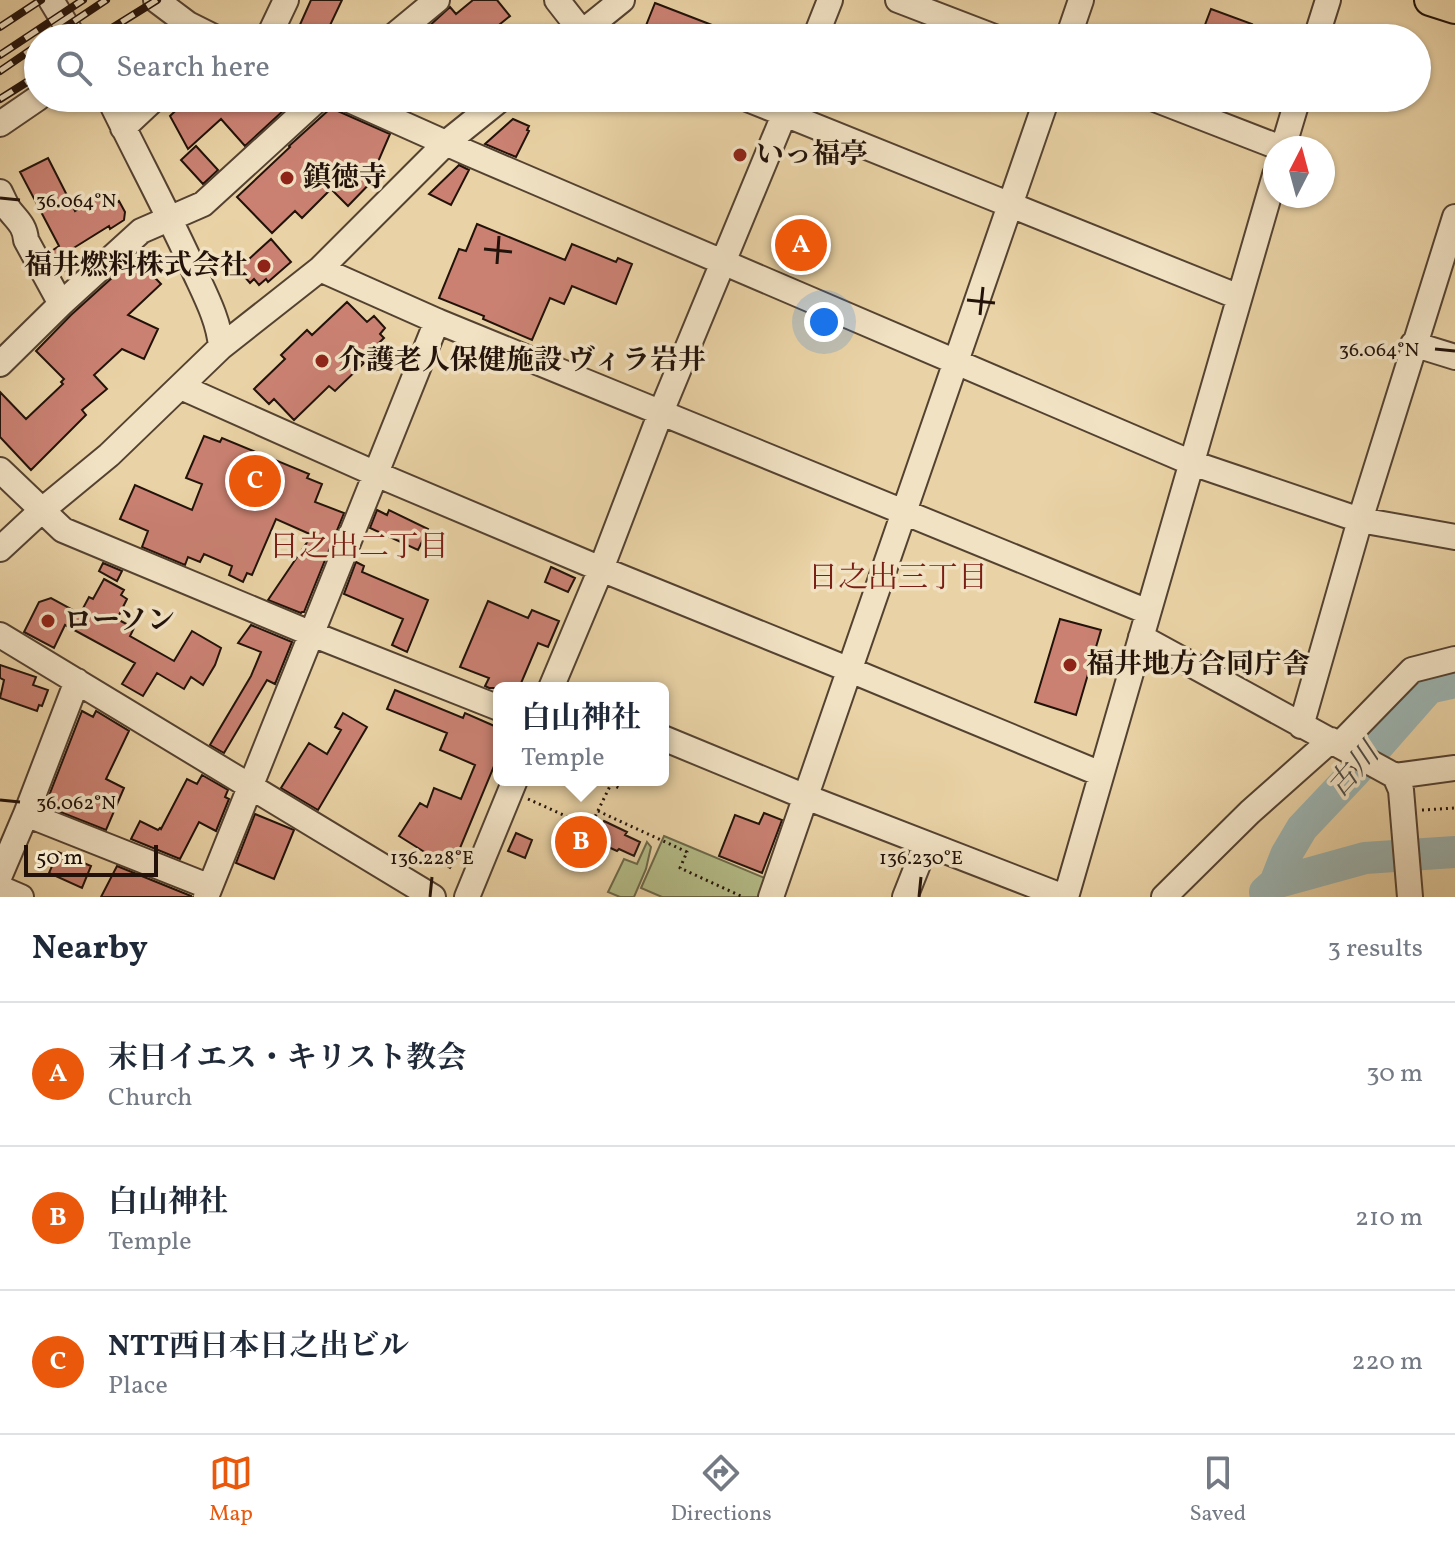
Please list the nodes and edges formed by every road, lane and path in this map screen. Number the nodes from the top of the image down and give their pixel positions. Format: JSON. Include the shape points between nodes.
{"nodes":[{"id":1,"x":51,"y":0,"type":"edge"},
{"id":2,"x":156,"y":0,"type":"edge"},
{"id":3,"x":286,"y":0,"type":"edge"},
{"id":4,"x":437,"y":0,"type":"edge"},
{"id":5,"x":557,"y":0,"type":"edge"},
{"id":6,"x":622,"y":0,"type":"edge"},
{"id":7,"x":830,"y":0,"type":"edge"},
{"id":8,"x":898,"y":0,"type":"edge"},
{"id":9,"x":1081,"y":0,"type":"edge"},
{"id":10,"x":1328,"y":0,"type":"edge"},
{"id":11,"x":1430,"y":0,"type":"edge"},
{"id":12,"x":1455,"y":8,"type":"edge"},
{"id":13,"x":66,"y":24,"type":"edge"},
{"id":14,"x":188,"y":24,"type":"edge"},
{"id":15,"x":275,"y":24,"type":"edge"},
{"id":16,"x":408,"y":24,"type":"edge"},
{"id":17,"x":575,"y":24,"type":"edge"},
{"id":18,"x":597,"y":24,"type":"edge"},
{"id":19,"x":821,"y":24,"type":"edge"},
{"id":20,"x":961,"y":24,"type":"edge"},
{"id":21,"x":1073,"y":24,"type":"edge"},
{"id":22,"x":1320,"y":24,"type":"edge"},
{"id":23,"x":24,"y":108,"type":"edge"},
{"id":24,"x":116,"y":112,"type":"edge"},
{"id":25,"x":140,"y":112,"type":"edge"},
{"id":26,"x":304,"y":112,"type":"edge"},
{"id":27,"x":376,"y":112,"type":"edge"},
{"id":28,"x":485,"y":112,"type":"edge"},
{"id":29,"x":786,"y":112,"type":"edge"},
{"id":30,"x":801,"y":112,"type":"edge"},
{"id":31,"x":1042,"y":112,"type":"edge"},
{"id":32,"x":1188,"y":112,"type":"edge"},
{"id":33,"x":1294,"y":112,"type":"edge"},
{"id":34,"x":0,"y":124,"type":"edge"},
{"id":35,"x":123,"y":128,"type":"junction"},
{"id":36,"x":1286,"y":136,"type":"edge"},
{"id":37,"x":1263,"y":141,"type":"edge"},
{"id":38,"x":446,"y":143,"type":"junction"},
{"id":39,"x":0,"y":192,"type":"edge"},
{"id":40,"x":1010,"y":205,"type":"junction"},
{"id":41,"x":1265,"y":208,"type":"edge"},
{"id":42,"x":1455,"y":217,"type":"edge"},
{"id":43,"x":170,"y":218,"type":"junction"},
{"id":44,"x":724,"y":263,"type":"junction"},
{"id":45,"x":320,"y":269,"type":"junction"},
{"id":46,"x":1239,"y":297,"type":"junction"},
{"id":47,"x":61,"y":304,"type":"junction"},
{"id":48,"x":437,"y":321,"type":"junction"},
{"id":49,"x":1413,"y":344,"type":"junction"},
{"id":50,"x":221,"y":347,"type":"junction"},
{"id":51,"x":1455,"y":357,"type":"edge"},
{"id":52,"x":956,"y":362,"type":"junction"},
{"id":53,"x":0,"y":364,"type":"edge"},
{"id":54,"x":181,"y":387,"type":"junction"},
{"id":55,"x":661,"y":412,"type":"junction"},
{"id":56,"x":1192,"y":463,"type":"junction"},
{"id":57,"x":0,"y":470,"type":"edge"},
{"id":58,"x":376,"y":474,"type":"junction"},
{"id":59,"x":41,"y":511,"type":"junction"},
{"id":60,"x":904,"y":511,"type":"junction"},
{"id":61,"x":1360,"y":520,"type":"junction"},
{"id":62,"x":1455,"y":537,"type":"edge"},
{"id":63,"x":0,"y":549,"type":"edge"},
{"id":64,"x":601,"y":569,"type":"junction"},
{"id":65,"x":1148,"y":612,"type":"junction"},
{"id":66,"x":312,"y":634,"type":"junction"},
{"id":67,"x":0,"y":635,"type":"edge"},
{"id":68,"x":1141,"y":637,"type":"junction"},
{"id":69,"x":1455,"y":659,"type":"edge"},
{"id":70,"x":850,"y":670,"type":"junction"},
{"id":71,"x":77,"y":681,"type":"junction"},
{"id":72,"x":554,"y":682,"type":"edge"},
{"id":73,"x":493,"y":706,"type":"edge"},
{"id":74,"x":1301,"y":726,"type":"junction"},
{"id":75,"x":669,"y":740,"type":"edge"},
{"id":76,"x":1340,"y":745,"type":"junction"},
{"id":77,"x":1455,"y":768,"type":"edge"},
{"id":78,"x":1388,"y":772,"type":"junction"},
{"id":79,"x":1101,"y":774,"type":"junction"},
{"id":80,"x":251,"y":786,"type":"junction"},
{"id":81,"x":512,"y":786,"type":"edge"},
{"id":82,"x":514,"y":786,"type":"edge"},
{"id":83,"x":610,"y":786,"type":"edge"},
{"id":84,"x":615,"y":786,"type":"edge"},
{"id":85,"x":621,"y":789,"type":"dead end"},
{"id":86,"x":806,"y":797,"type":"junction"},
{"id":87,"x":1455,"y":808,"type":"edge"},
{"id":88,"x":598,"y":811,"type":"junction"},
{"id":89,"x":1403,"y":812,"type":"junction"},
{"id":90,"x":26,"y":814,"type":"junction"},
{"id":91,"x":590,"y":827,"type":"junction"},
{"id":92,"x":599,"y":831,"type":"dead end"},
{"id":93,"x":926,"y":844,"type":"junction"},
{"id":94,"x":0,"y":875,"type":"edge"},
{"id":95,"x":0,"y":888,"type":"edge"},
{"id":96,"x":1410,"y":891,"type":"edge"},
{"id":97,"x":208,"y":892,"type":"edge"},
{"id":98,"x":21,"y":897,"type":"edge"},
{"id":99,"x":433,"y":897,"type":"edge"},
{"id":100,"x":467,"y":897,"type":"edge"},
{"id":101,"x":743,"y":897,"type":"edge"},
{"id":102,"x":771,"y":897,"type":"edge"},
{"id":103,"x":905,"y":897,"type":"edge"},
{"id":104,"x":1065,"y":897,"type":"edge"},
{"id":105,"x":1164,"y":897,"type":"edge"}],
"edges":[{"from":1,"to":13,"type":"street"},
{"from":2,"to":14,"type":"street"},
{"from":3,"to":15,"type":"street"},
{"from":4,"to":16,"type":"street"},
{"from":5,"to":17,"type":"street"},
{"from":6,"to":18,"type":"street"},
{"from":7,"to":19,"type":"street"},
{"from":8,"to":20,"type":"street"},
{"from":9,"to":21,"type":"street"},
{"from":10,"to":22,"type":"street"},
{"from":11,"to":12,"type":"main road"},
{"from":23,"to":34,"type":"street"},
{"from":24,"to":35,"type":"street"},
{"from":25,"to":35,"type":"street"},
{"from":26,"to":43,"type":"street","via":[[203,204]]},
{"from":27,"to":38,"type":"street"},
{"from":28,"to":38,"type":"street"},
{"from":29,"to":44,"type":"street"},
{"from":30,"to":40,"type":"street"},
{"from":31,"to":40,"type":"street"},
{"from":32,"to":37,"type":"street"},
{"from":33,"to":36,"type":"street"},
{"from":35,"to":43,"type":"street"},
{"from":38,"to":44,"type":"street"},
{"from":38,"to":45,"type":"street"},
{"from":39,"to":47,"type":"street"},
{"from":40,"to":46,"type":"street"},
{"from":40,"to":52,"type":"street"},
{"from":41,"to":46,"type":"street"},
{"from":42,"to":49,"type":"street"},
{"from":43,"to":47,"type":"street","via":[[141,231]]},
{"from":43,"to":50,"type":"street","via":[[209,303]]},
{"from":44,"to":52,"type":"street"},
{"from":44,"to":55,"type":"street"},
{"from":45,"to":48,"type":"street"},
{"from":45,"to":50,"type":"street"},
{"from":46,"to":56,"type":"street"},
{"from":47,"to":53,"type":"street"},
{"from":48,"to":55,"type":"street"},
{"from":48,"to":58,"type":"street"},
{"from":49,"to":51,"type":"street"},
{"from":49,"to":61,"type":"street"},
{"from":50,"to":54,"type":"street"},
{"from":52,"to":56,"type":"street"},
{"from":52,"to":60,"type":"street"},
{"from":54,"to":58,"type":"street"},
{"from":54,"to":59,"type":"street"},
{"from":55,"to":60,"type":"street"},
{"from":55,"to":64,"type":"street"},
{"from":56,"to":61,"type":"street"},
{"from":56,"to":65,"type":"street"},
{"from":57,"to":59,"type":"street"},
{"from":58,"to":64,"type":"street"},
{"from":58,"to":66,"type":"street"},
{"from":59,"to":63,"type":"street"},
{"from":59,"to":66,"type":"street","via":[[63,530]]},
{"from":60,"to":65,"type":"street"},
{"from":60,"to":70,"type":"street"},
{"from":61,"to":62,"type":"street"},
{"from":61,"to":74,"type":"street"},
{"from":64,"to":70,"type":"street"},
{"from":64,"to":72,"type":"street"},
{"from":65,"to":68,"type":"street"},
{"from":66,"to":73,"type":"street"},
{"from":66,"to":80,"type":"street"},
{"from":67,"to":71,"type":"street"},
{"from":68,"to":74,"type":"street"},
{"from":68,"to":79,"type":"street"},
{"from":69,"to":76,"type":"street","via":[[1412,670]]},
{"from":70,"to":79,"type":"street"},
{"from":70,"to":86,"type":"street"},
{"from":71,"to":80,"type":"street"},
{"from":71,"to":90,"type":"street"},
{"from":74,"to":76,"type":"street"},
{"from":75,"to":86,"type":"street"},
{"from":76,"to":78,"type":"street"},
{"from":76,"to":105,"type":"street","via":[[1250,812]]},
{"from":77,"to":78,"type":"street"},
{"from":78,"to":89,"type":"street","via":[[1401,790]]},
{"from":79,"to":104,"type":"street"},
{"from":80,"to":97,"type":"street"},
{"from":80,"to":99,"type":"street"},
{"from":81,"to":100,"type":"street"},
{"from":82,"to":91,"type":"path"},
{"from":83,"to":88,"type":"path"},
{"from":84,"to":85,"type":"path"},
{"from":86,"to":93,"type":"street"},
{"from":86,"to":102,"type":"street"},
{"from":87,"to":89,"type":"path"},
{"from":88,"to":91,"type":"path"},
{"from":88,"to":101,"type":"path","via":[[687,852],[680,868]]},
{"from":89,"to":96,"type":"street"},
{"from":90,"to":94,"type":"street"},
{"from":90,"to":97,"type":"street"},
{"from":91,"to":92,"type":"path"},
{"from":93,"to":103,"type":"street"},
{"from":93,"to":104,"type":"street"},
{"from":95,"to":98,"type":"street"}]}
